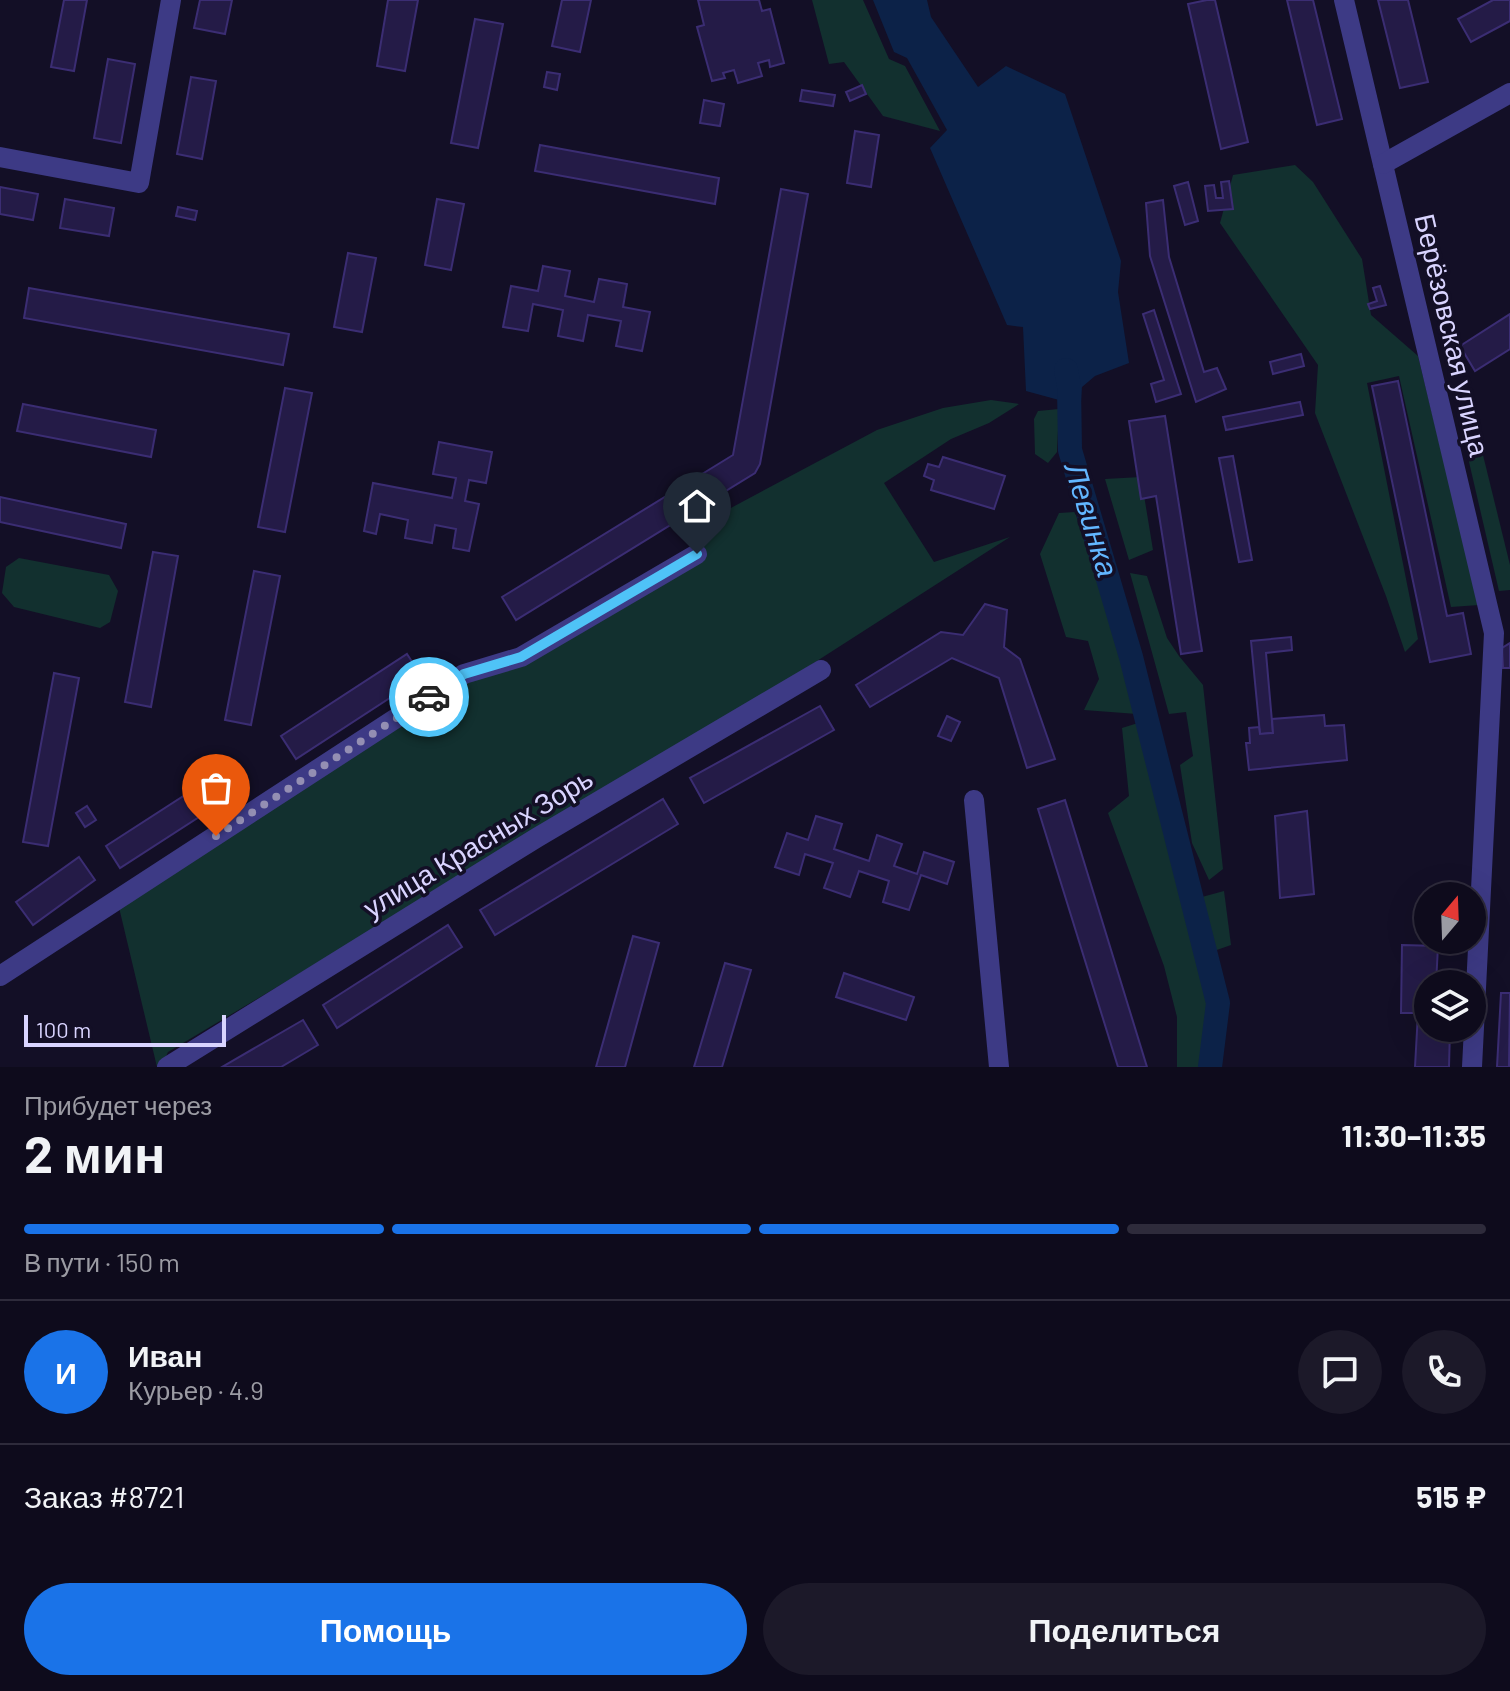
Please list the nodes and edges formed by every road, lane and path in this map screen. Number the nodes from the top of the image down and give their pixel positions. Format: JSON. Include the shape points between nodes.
{"nodes":[{"id":1,"x":171,"y":0,"type":"edge"},
{"id":2,"x":1344,"y":0,"type":"edge"},
{"id":3,"x":1510,"y":93,"type":"edge"},
{"id":4,"x":0,"y":157,"type":"edge"},
{"id":5,"x":1383,"y":164,"type":"junction"},
{"id":6,"x":697,"y":554,"type":"dead end"},
{"id":7,"x":821,"y":670,"type":"dead end"},
{"id":8,"x":974,"y":800,"type":"dead end"},
{"id":9,"x":0,"y":976,"type":"edge"},
{"id":10,"x":167,"y":1067,"type":"edge"},
{"id":11,"x":999,"y":1067,"type":"edge"},
{"id":12,"x":1472,"y":1067,"type":"edge"}],
"edges":[{"from":1,"to":4,"type":"street","via":[[139,183]]},
{"from":2,"to":5,"type":"street","name":"Берёзовская улица"},
{"from":3,"to":5,"type":"street"},
{"from":5,"to":12,"type":"street","name":"Берёзовская улица","via":[[1494,633]]},
{"from":6,"to":9,"type":"street","via":[[521,657],[464,674]]},
{"from":7,"to":10,"type":"street","name":"улица Красных Зорь","via":[[538,837]]},
{"from":8,"to":11,"type":"street"}]}
